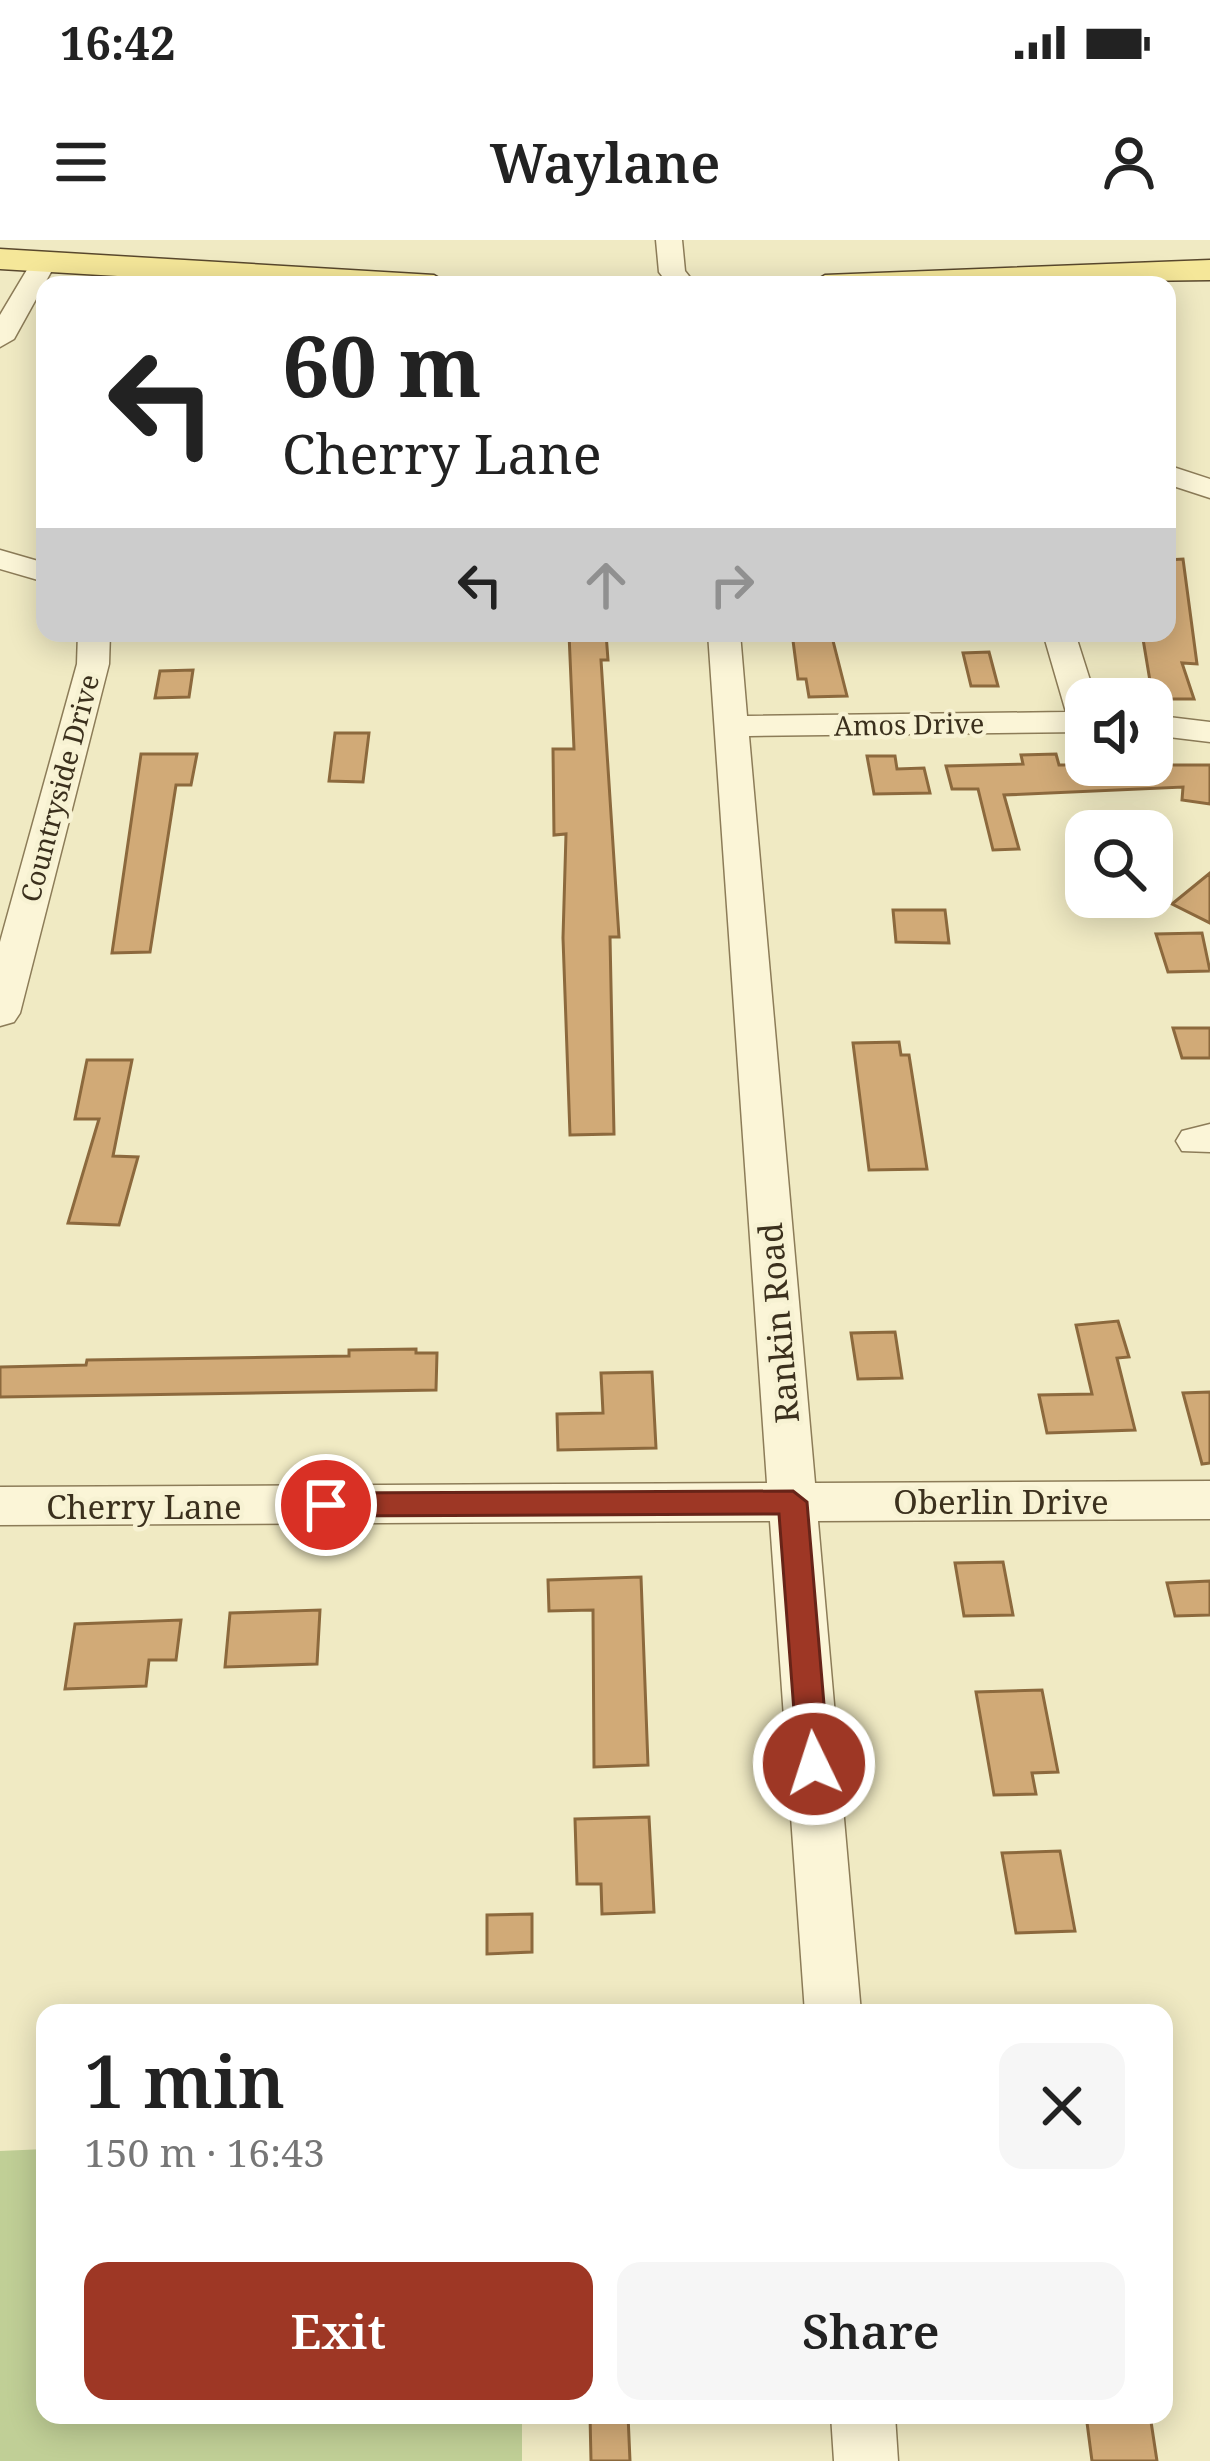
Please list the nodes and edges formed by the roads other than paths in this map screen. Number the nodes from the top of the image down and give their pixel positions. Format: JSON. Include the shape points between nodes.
{"nodes":[{"id":1,"x":669,"y":240,"type":"edge"},
{"id":2,"x":0,"y":259,"type":"edge"},
{"id":3,"x":43,"y":263,"type":"junction"},
{"id":4,"x":1210,"y":270,"type":"edge"},
{"id":5,"x":274,"y":276,"type":"edge"},
{"id":6,"x":675,"y":276,"type":"edge"},
{"id":7,"x":1056,"y":276,"type":"edge"},
{"id":8,"x":0,"y":339,"type":"edge"},
{"id":9,"x":1176,"y":477,"type":"edge"},
{"id":10,"x":1210,"y":489,"type":"edge"},
{"id":11,"x":0,"y":559,"type":"edge"},
{"id":12,"x":36,"y":570,"type":"edge"},
{"id":13,"x":94,"y":642,"type":"edge"},
{"id":14,"x":725,"y":642,"type":"edge"},
{"id":15,"x":1063,"y":642,"type":"edge"},
{"id":16,"x":1073,"y":678,"type":"edge"},
{"id":17,"x":1065,"y":722,"type":"edge"},
{"id":18,"x":732,"y":726,"type":"junction"},
{"id":19,"x":1173,"y":728,"type":"edge"},
{"id":20,"x":1210,"y":732,"type":"edge"},
{"id":21,"x":0,"y":1013,"type":"edge"},
{"id":22,"x":1210,"y":1500,"type":"edge"},
{"id":23,"x":793,"y":1502,"type":"junction"},
{"id":24,"x":0,"y":1506,"type":"edge"},
{"id":25,"x":832,"y":2004,"type":"edge"},
{"id":26,"x":864,"y":2424,"type":"edge"},
{"id":27,"x":866,"y":2461,"type":"edge"}],
"edges":[{"from":1,"to":6,"type":"street"},
{"from":2,"to":3,"type":"main road"},
{"from":3,"to":5,"type":"main road"},
{"from":3,"to":8,"type":"street"},
{"from":4,"to":7,"type":"main road"},
{"from":9,"to":10,"type":"street"},
{"from":11,"to":12,"type":"street"},
{"from":13,"to":21,"type":"street","name":"Countryside Drive"},
{"from":14,"to":18,"type":"street","name":"Rankin Road"},
{"from":15,"to":16,"type":"street"},
{"from":17,"to":18,"type":"street","name":"Amos Drive"},
{"from":18,"to":23,"type":"street","name":"Rankin Road"},
{"from":19,"to":20,"type":"street"},
{"from":22,"to":23,"type":"street","name":"Oberlin Drive"},
{"from":23,"to":24,"type":"street","name":"Cherry Lane"},
{"from":23,"to":25,"type":"street","name":"Rankin Road"},
{"from":26,"to":27,"type":"street"}]}
